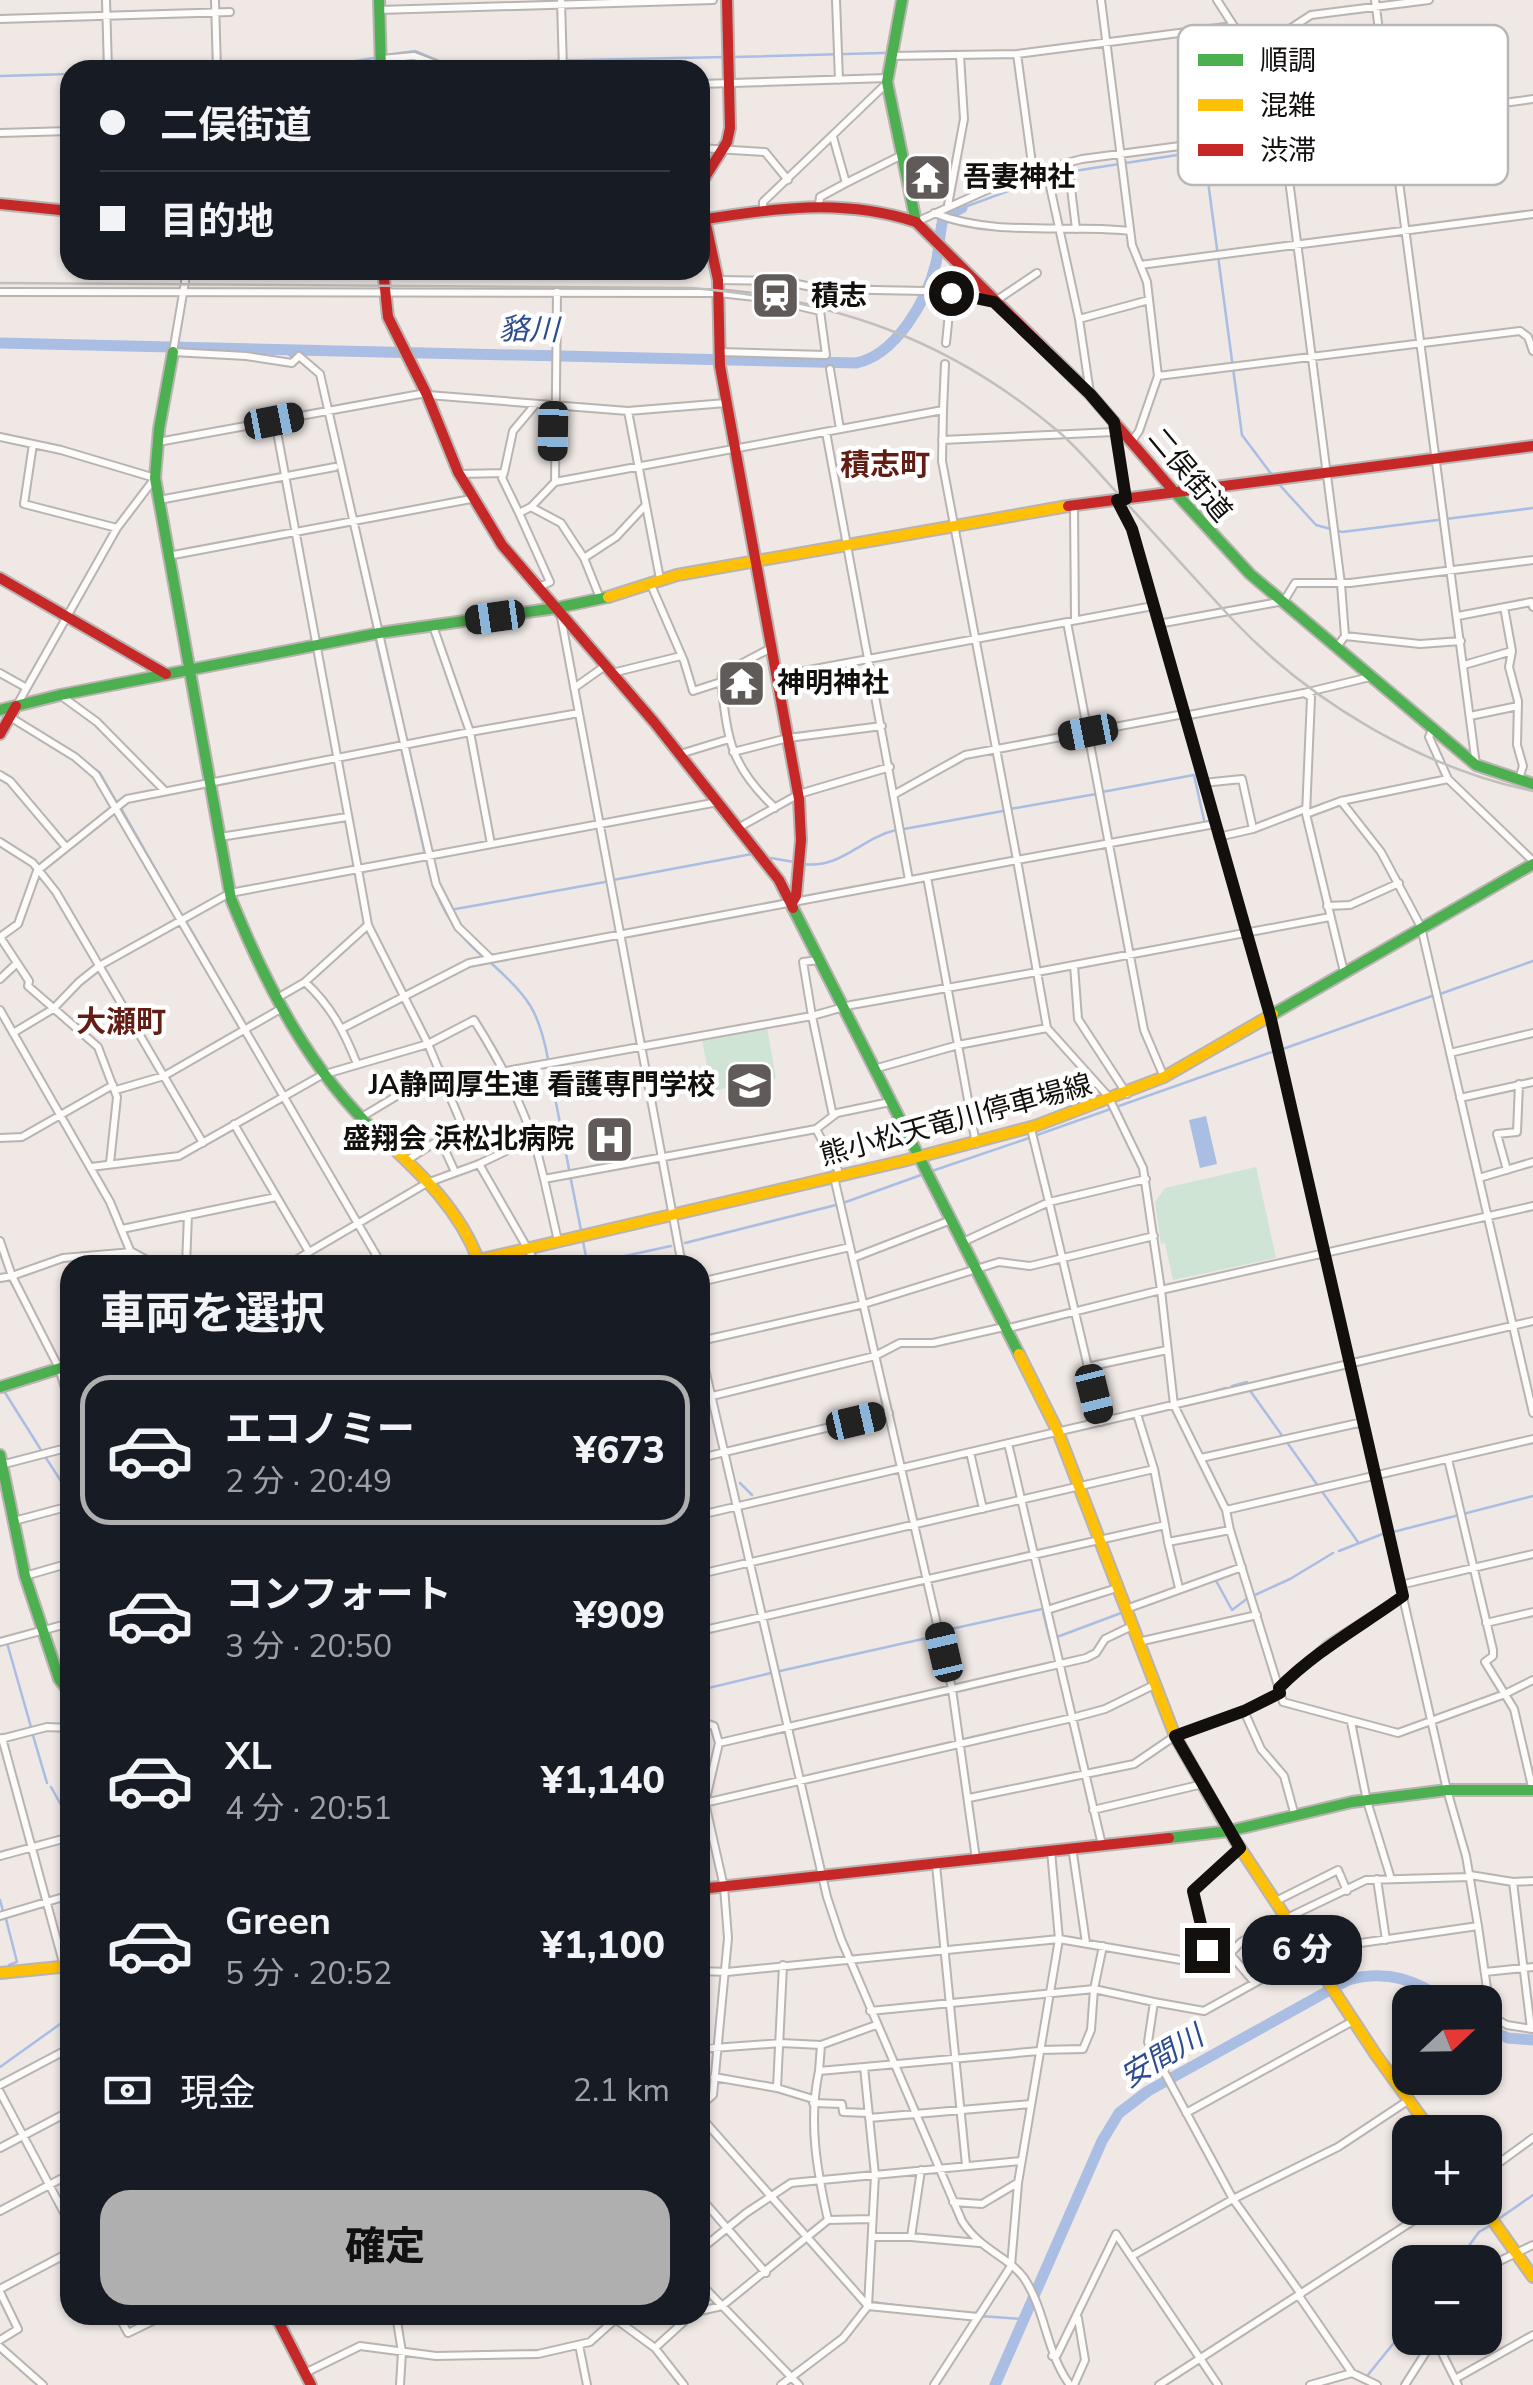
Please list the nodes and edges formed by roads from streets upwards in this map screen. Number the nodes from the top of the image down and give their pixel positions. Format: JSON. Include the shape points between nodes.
{"nodes":[{"id":1,"x":106,"y":0,"type":"edge"},
{"id":2,"x":216,"y":0,"type":"edge"},
{"id":3,"x":713,"y":0,"type":"edge"},
{"id":4,"x":727,"y":0,"type":"edge"},
{"id":5,"x":836,"y":0,"type":"edge"},
{"id":6,"x":902,"y":0,"type":"edge"},
{"id":7,"x":1100,"y":0,"type":"edge"},
{"id":8,"x":1217,"y":0,"type":"edge"},
{"id":9,"x":1429,"y":0,"type":"edge"},
{"id":10,"x":562,"y":2,"type":"edge"},
{"id":11,"x":1375,"y":4,"type":"edge"},
{"id":12,"x":379,"y":5,"type":"edge"},
{"id":13,"x":216,"y":12,"type":"junction"},
{"id":14,"x":230,"y":12,"type":"dead end"},
{"id":15,"x":107,"y":16,"type":"junction"},
{"id":16,"x":0,"y":18,"type":"edge"},
{"id":17,"x":1232,"y":25,"type":"edge"},
{"id":18,"x":1294,"y":25,"type":"edge"},
{"id":19,"x":1178,"y":33,"type":"edge"},
{"id":20,"x":1106,"y":42,"type":"junction"},
{"id":21,"x":892,"y":53,"type":"junction"},
{"id":22,"x":1018,"y":54,"type":"junction"},
{"id":23,"x":960,"y":56,"type":"junction"},
{"id":24,"x":108,"y":60,"type":"edge"},
{"id":25,"x":217,"y":60,"type":"edge"},
{"id":26,"x":381,"y":60,"type":"edge"},
{"id":27,"x":399,"y":60,"type":"edge"},
{"id":28,"x":425,"y":60,"type":"edge"},
{"id":29,"x":563,"y":60,"type":"edge"},
{"id":30,"x":839,"y":80,"type":"junction"},
{"id":31,"x":887,"y":80,"type":"junction"},
{"id":32,"x":729,"y":83,"type":"junction"},
{"id":33,"x":710,"y":85,"type":"edge"},
{"id":34,"x":1533,"y":99,"type":"edge"},
{"id":35,"x":1508,"y":103,"type":"edge"},
{"id":36,"x":60,"y":131,"type":"edge"},
{"id":37,"x":0,"y":133,"type":"edge"},
{"id":38,"x":832,"y":137,"type":"junction"},
{"id":39,"x":710,"y":149,"type":"edge"},
{"id":40,"x":721,"y":150,"type":"junction"},
{"id":41,"x":1178,"y":151,"type":"edge"},
{"id":42,"x":902,"y":155,"type":"junction"},
{"id":43,"x":1121,"y":160,"type":"junction"},
{"id":44,"x":710,"y":168,"type":"edge"},
{"id":45,"x":1033,"y":171,"type":"junction"},
{"id":46,"x":1048,"y":175,"type":"junction"},
{"id":47,"x":788,"y":180,"type":"junction"},
{"id":48,"x":846,"y":183,"type":"junction"},
{"id":49,"x":1289,"y":185,"type":"edge"},
{"id":50,"x":1400,"y":185,"type":"edge"},
{"id":51,"x":0,"y":204,"type":"edge"},
{"id":52,"x":819,"y":204,"type":"junction"},
{"id":53,"x":948,"y":206,"type":"junction"},
{"id":54,"x":60,"y":210,"type":"edge"},
{"id":55,"x":762,"y":210,"type":"junction"},
{"id":56,"x":936,"y":214,"type":"junction"},
{"id":57,"x":1533,"y":214,"type":"edge"},
{"id":58,"x":710,"y":219,"type":"edge"},
{"id":59,"x":916,"y":222,"type":"junction"},
{"id":60,"x":1076,"y":229,"type":"junction"},
{"id":61,"x":1058,"y":230,"type":"junction"},
{"id":62,"x":1130,"y":231,"type":"junction"},
{"id":63,"x":1406,"y":231,"type":"junction"},
{"id":64,"x":1297,"y":245,"type":"junction"},
{"id":65,"x":710,"y":250,"type":"edge"},
{"id":66,"x":1140,"y":265,"type":"junction"},
{"id":67,"x":1038,"y":273,"type":"dead end"},
{"id":68,"x":185,"y":280,"type":"edge"},
{"id":69,"x":384,"y":280,"type":"edge"},
{"id":70,"x":718,"y":280,"type":"junction"},
{"id":71,"x":183,"y":290,"type":"junction"},
{"id":72,"x":0,"y":292,"type":"edge"},
{"id":73,"x":384,"y":292,"type":"junction"},
{"id":74,"x":557,"y":292,"type":"junction"},
{"id":75,"x":718,"y":293,"type":"junction"},
{"id":76,"x":951,"y":293,"type":"junction"},
{"id":77,"x":1148,"y":300,"type":"junction"},
{"id":78,"x":994,"y":302,"type":"junction"},
{"id":79,"x":1078,"y":318,"type":"junction"},
{"id":80,"x":946,"y":343,"type":"dead end"},
{"id":81,"x":1420,"y":344,"type":"junction"},
{"id":82,"x":173,"y":347,"type":"junction"},
{"id":83,"x":1533,"y":351,"type":"edge"},
{"id":84,"x":720,"y":352,"type":"junction"},
{"id":85,"x":1311,"y":357,"type":"junction"},
{"id":86,"x":945,"y":364,"type":"dead end"},
{"id":87,"x":830,"y":369,"type":"dead end"},
{"id":88,"x":1158,"y":376,"type":"junction"},
{"id":89,"x":426,"y":394,"type":"junction"},
{"id":90,"x":1090,"y":394,"type":"junction"},
{"id":91,"x":726,"y":403,"type":"junction"},
{"id":92,"x":535,"y":405,"type":"junction"},
{"id":93,"x":554,"y":406,"type":"junction"},
{"id":94,"x":942,"y":410,"type":"junction"},
{"id":95,"x":328,"y":411,"type":"junction"},
{"id":96,"x":628,"y":411,"type":"junction"},
{"id":97,"x":274,"y":421,"type":"junction"},
{"id":98,"x":1114,"y":427,"type":"junction"},
{"id":99,"x":840,"y":430,"type":"junction"},
{"id":100,"x":826,"y":432,"type":"junction"},
{"id":101,"x":0,"y":437,"type":"edge"},
{"id":102,"x":942,"y":440,"type":"junction"},
{"id":103,"x":1132,"y":441,"type":"junction"},
{"id":104,"x":158,"y":442,"type":"junction"},
{"id":105,"x":33,"y":444,"type":"junction"},
{"id":106,"x":1533,"y":446,"type":"edge"},
{"id":107,"x":735,"y":450,"type":"junction"},
{"id":108,"x":1437,"y":458,"type":"junction"},
{"id":109,"x":335,"y":467,"type":"dead end"},
{"id":110,"x":638,"y":467,"type":"junction"},
{"id":111,"x":1327,"y":471,"type":"junction"},
{"id":112,"x":504,"y":473,"type":"junction"},
{"id":113,"x":459,"y":474,"type":"junction"},
{"id":114,"x":285,"y":476,"type":"junction"},
{"id":115,"x":154,"y":478,"type":"junction"},
{"id":116,"x":555,"y":482,"type":"junction"},
{"id":117,"x":1176,"y":493,"type":"junction"},
{"id":118,"x":472,"y":499,"type":"junction"},
{"id":119,"x":1122,"y":499,"type":"junction"},
{"id":120,"x":158,"y":500,"type":"junction"},
{"id":121,"x":645,"y":506,"type":"junction"},
{"id":122,"x":1074,"y":506,"type":"junction"},
{"id":123,"x":531,"y":507,"type":"junction"},
{"id":124,"x":519,"y":513,"type":"junction"},
{"id":125,"x":353,"y":521,"type":"junction"},
{"id":126,"x":954,"y":526,"type":"junction"},
{"id":127,"x":117,"y":528,"type":"junction"},
{"id":128,"x":295,"y":532,"type":"junction"},
{"id":129,"x":847,"y":545,"type":"junction"},
{"id":130,"x":167,"y":556,"type":"junction"},
{"id":131,"x":584,"y":558,"type":"junction"},
{"id":132,"x":1533,"y":560,"type":"edge"},
{"id":133,"x":756,"y":562,"type":"junction"},
{"id":134,"x":1451,"y":571,"type":"junction"},
{"id":135,"x":0,"y":578,"type":"edge"},
{"id":136,"x":655,"y":581,"type":"junction"},
{"id":137,"x":1342,"y":584,"type":"junction"},
{"id":138,"x":538,"y":588,"type":"junction"},
{"id":139,"x":600,"y":599,"type":"junction"},
{"id":140,"x":1284,"y":601,"type":"junction"},
{"id":141,"x":1153,"y":606,"type":"junction"},
{"id":142,"x":1533,"y":607,"type":"edge"},
{"id":143,"x":1504,"y":608,"type":"junction"},
{"id":144,"x":558,"y":612,"type":"junction"},
{"id":145,"x":67,"y":616,"type":"junction"},
{"id":146,"x":1458,"y":616,"type":"junction"},
{"id":147,"x":1071,"y":621,"type":"junction"},
{"id":148,"x":1158,"y":624,"type":"junction"},
{"id":149,"x":433,"y":626,"type":"junction"},
{"id":150,"x":379,"y":634,"type":"junction"},
{"id":151,"x":1345,"y":636,"type":"junction"},
{"id":152,"x":976,"y":640,"type":"junction"},
{"id":153,"x":1461,"y":641,"type":"junction"},
{"id":154,"x":317,"y":646,"type":"junction"},
{"id":155,"x":771,"y":648,"type":"junction"},
{"id":156,"x":1336,"y":648,"type":"junction"},
{"id":157,"x":1512,"y":652,"type":"junction"},
{"id":158,"x":681,"y":656,"type":"junction"},
{"id":159,"x":870,"y":660,"type":"junction"},
{"id":160,"x":1464,"y":664,"type":"junction"},
{"id":161,"x":609,"y":669,"type":"junction"},
{"id":162,"x":188,"y":670,"type":"junction"},
{"id":163,"x":0,"y":672,"type":"edge"},
{"id":164,"x":166,"y":674,"type":"junction"},
{"id":165,"x":777,"y":676,"type":"junction"},
{"id":166,"x":1370,"y":676,"type":"junction"},
{"id":167,"x":721,"y":682,"type":"junction"},
{"id":168,"x":26,"y":687,"type":"junction"},
{"id":169,"x":574,"y":688,"type":"junction"},
{"id":170,"x":1304,"y":693,"type":"junction"},
{"id":171,"x":60,"y":695,"type":"junction"},
{"id":172,"x":17,"y":705,"type":"junction"},
{"id":173,"x":1518,"y":706,"type":"junction"},
{"id":174,"x":5,"y":713,"type":"edge"},
{"id":175,"x":578,"y":713,"type":"junction"},
{"id":176,"x":1184,"y":715,"type":"junction"},
{"id":177,"x":1470,"y":716,"type":"junction"},
{"id":178,"x":882,"y":726,"type":"junction"},
{"id":179,"x":1432,"y":730,"type":"junction"},
{"id":180,"x":470,"y":732,"type":"junction"},
{"id":181,"x":1088,"y":732,"type":"junction"},
{"id":182,"x":0,"y":734,"type":"edge"},
{"id":183,"x":729,"y":738,"type":"junction"},
{"id":184,"x":788,"y":738,"type":"junction"},
{"id":185,"x":404,"y":746,"type":"junction"},
{"id":186,"x":996,"y":749,"type":"junction"},
{"id":187,"x":733,"y":752,"type":"junction"},
{"id":188,"x":680,"y":754,"type":"junction"},
{"id":189,"x":338,"y":759,"type":"junction"},
{"id":190,"x":1533,"y":764,"type":"edge"},
{"id":191,"x":1476,"y":765,"type":"junction"},
{"id":192,"x":1524,"y":766,"type":"junction"},
{"id":193,"x":890,"y":767,"type":"junction"},
{"id":194,"x":0,"y":775,"type":"edge"},
{"id":195,"x":1448,"y":779,"type":"junction"},
{"id":196,"x":1518,"y":780,"type":"junction"},
{"id":197,"x":208,"y":783,"type":"junction"},
{"id":198,"x":1203,"y":783,"type":"junction"},
{"id":199,"x":1533,"y":784,"type":"edge"},
{"id":200,"x":165,"y":790,"type":"junction"},
{"id":201,"x":798,"y":794,"type":"junction"},
{"id":202,"x":895,"y":794,"type":"junction"},
{"id":203,"x":1341,"y":800,"type":"junction"},
{"id":204,"x":718,"y":802,"type":"junction"},
{"id":205,"x":116,"y":808,"type":"junction"},
{"id":206,"x":774,"y":808,"type":"junction"},
{"id":207,"x":1305,"y":812,"type":"junction"},
{"id":208,"x":347,"y":817,"type":"junction"},
{"id":209,"x":598,"y":823,"type":"junction"},
{"id":210,"x":1215,"y":824,"type":"junction"},
{"id":211,"x":738,"y":828,"type":"junction"},
{"id":212,"x":1253,"y":829,"type":"junction"},
{"id":213,"x":219,"y":837,"type":"junction"},
{"id":214,"x":1218,"y":837,"type":"junction"},
{"id":215,"x":0,"y":842,"type":"edge"},
{"id":216,"x":1109,"y":843,"type":"junction"},
{"id":217,"x":491,"y":844,"type":"junction"},
{"id":218,"x":65,"y":846,"type":"junction"},
{"id":219,"x":429,"y":856,"type":"junction"},
{"id":220,"x":1017,"y":860,"type":"junction"},
{"id":221,"x":1533,"y":862,"type":"edge"},
{"id":222,"x":39,"y":869,"type":"junction"},
{"id":223,"x":358,"y":869,"type":"junction"},
{"id":224,"x":928,"y":877,"type":"junction"},
{"id":225,"x":910,"y":880,"type":"junction"},
{"id":226,"x":1399,"y":883,"type":"junction"},
{"id":227,"x":230,"y":893,"type":"junction"},
{"id":228,"x":792,"y":903,"type":"junction"},
{"id":229,"x":1327,"y":906,"type":"junction"},
{"id":230,"x":1330,"y":917,"type":"junction"},
{"id":231,"x":182,"y":920,"type":"junction"},
{"id":232,"x":368,"y":925,"type":"junction"},
{"id":233,"x":1421,"y":928,"type":"junction"},
{"id":234,"x":1238,"y":934,"type":"junction"},
{"id":235,"x":620,"y":935,"type":"junction"},
{"id":236,"x":0,"y":937,"type":"edge"},
{"id":237,"x":1130,"y":954,"type":"junction"},
{"id":238,"x":491,"y":959,"type":"junction"},
{"id":239,"x":819,"y":960,"type":"junction"},
{"id":240,"x":17,"y":964,"type":"junction"},
{"id":241,"x":1074,"y":965,"type":"junction"},
{"id":242,"x":100,"y":966,"type":"junction"},
{"id":243,"x":1037,"y":972,"type":"junction"},
{"id":244,"x":1344,"y":972,"type":"junction"},
{"id":245,"x":0,"y":979,"type":"edge"},
{"id":246,"x":305,"y":982,"type":"junction"},
{"id":247,"x":948,"y":988,"type":"junction"},
{"id":248,"x":405,"y":997,"type":"junction"},
{"id":249,"x":282,"y":1002,"type":"junction"},
{"id":250,"x":843,"y":1008,"type":"junction"},
{"id":251,"x":53,"y":1009,"type":"junction"},
{"id":252,"x":0,"y":1010,"type":"edge"},
{"id":253,"x":1270,"y":1015,"type":"junction"},
{"id":254,"x":812,"y":1016,"type":"junction"},
{"id":255,"x":342,"y":1028,"type":"junction"},
{"id":256,"x":1048,"y":1028,"type":"junction"},
{"id":257,"x":246,"y":1030,"type":"junction"},
{"id":258,"x":13,"y":1032,"type":"junction"},
{"id":259,"x":1533,"y":1033,"type":"edge"},
{"id":260,"x":428,"y":1044,"type":"junction"},
{"id":261,"x":958,"y":1045,"type":"junction"},
{"id":262,"x":640,"y":1048,"type":"junction"},
{"id":263,"x":1450,"y":1052,"type":"junction"},
{"id":264,"x":357,"y":1064,"type":"junction"},
{"id":265,"x":873,"y":1069,"type":"junction"},
{"id":266,"x":440,"y":1070,"type":"junction"},
{"id":267,"x":506,"y":1071,"type":"junction"},
{"id":268,"x":322,"y":1075,"type":"junction"},
{"id":269,"x":164,"y":1076,"type":"junction"},
{"id":270,"x":1164,"y":1078,"type":"junction"},
{"id":271,"x":1533,"y":1082,"type":"edge"},
{"id":272,"x":1518,"y":1084,"type":"junction"},
{"id":273,"x":115,"y":1087,"type":"junction"},
{"id":274,"x":1127,"y":1094,"type":"junction"},
{"id":275,"x":284,"y":1095,"type":"junction"},
{"id":276,"x":1460,"y":1098,"type":"junction"},
{"id":277,"x":890,"y":1102,"type":"junction"},
{"id":278,"x":1112,"y":1106,"type":"junction"},
{"id":279,"x":61,"y":1114,"type":"junction"},
{"id":280,"x":832,"y":1116,"type":"junction"},
{"id":281,"x":360,"y":1118,"type":"junction"},
{"id":282,"x":234,"y":1124,"type":"junction"},
{"id":283,"x":816,"y":1129,"type":"junction"},
{"id":284,"x":1031,"y":1129,"type":"junction"},
{"id":285,"x":439,"y":1137,"type":"junction"},
{"id":286,"x":535,"y":1137,"type":"junction"},
{"id":287,"x":0,"y":1138,"type":"edge"},
{"id":288,"x":203,"y":1143,"type":"junction"},
{"id":289,"x":976,"y":1144,"type":"junction"},
{"id":290,"x":660,"y":1158,"type":"junction"},
{"id":291,"x":920,"y":1158,"type":"junction"},
{"id":292,"x":405,"y":1162,"type":"junction"},
{"id":293,"x":1533,"y":1162,"type":"edge"},
{"id":294,"x":110,"y":1163,"type":"junction"},
{"id":295,"x":479,"y":1164,"type":"junction"},
{"id":296,"x":91,"y":1167,"type":"junction"},
{"id":297,"x":1507,"y":1170,"type":"junction"},
{"id":298,"x":455,"y":1172,"type":"junction"},
{"id":299,"x":836,"y":1177,"type":"junction"},
{"id":300,"x":1478,"y":1178,"type":"junction"},
{"id":301,"x":544,"y":1179,"type":"junction"},
{"id":302,"x":1146,"y":1179,"type":"junction"},
{"id":303,"x":427,"y":1183,"type":"junction"},
{"id":304,"x":276,"y":1196,"type":"junction"},
{"id":305,"x":1049,"y":1202,"type":"junction"},
{"id":306,"x":1533,"y":1206,"type":"edge"},
{"id":307,"x":670,"y":1214,"type":"junction"},
{"id":308,"x":188,"y":1215,"type":"junction"},
{"id":309,"x":1487,"y":1217,"type":"junction"},
{"id":310,"x":952,"y":1220,"type":"junction"},
{"id":311,"x":357,"y":1224,"type":"junction"},
{"id":312,"x":122,"y":1229,"type":"junction"},
{"id":313,"x":1154,"y":1236,"type":"junction"},
{"id":314,"x":0,"y":1241,"type":"edge"},
{"id":315,"x":558,"y":1241,"type":"junction"},
{"id":316,"x":963,"y":1242,"type":"junction"},
{"id":317,"x":850,"y":1247,"type":"junction"},
{"id":318,"x":528,"y":1248,"type":"junction"},
{"id":319,"x":132,"y":1252,"type":"junction"},
{"id":320,"x":309,"y":1252,"type":"junction"},
{"id":321,"x":1324,"y":1254,"type":"junction"},
{"id":322,"x":98,"y":1255,"type":"edge"},
{"id":323,"x":133,"y":1255,"type":"edge"},
{"id":324,"x":138,"y":1255,"type":"edge"},
{"id":325,"x":186,"y":1255,"type":"edge"},
{"id":326,"x":304,"y":1255,"type":"edge"},
{"id":327,"x":376,"y":1255,"type":"edge"},
{"id":328,"x":477,"y":1255,"type":"edge"},
{"id":329,"x":510,"y":1255,"type":"edge"},
{"id":330,"x":532,"y":1255,"type":"edge"},
{"id":331,"x":680,"y":1255,"type":"edge"},
{"id":332,"x":1062,"y":1257,"type":"junction"},
{"id":333,"x":852,"y":1258,"type":"junction"},
{"id":334,"x":60,"y":1259,"type":"edge"},
{"id":335,"x":977,"y":1272,"type":"junction"},
{"id":336,"x":12,"y":1276,"type":"junction"},
{"id":337,"x":0,"y":1278,"type":"edge"},
{"id":338,"x":710,"y":1280,"type":"edge"},
{"id":339,"x":1160,"y":1290,"type":"junction"},
{"id":340,"x":864,"y":1304,"type":"junction"},
{"id":341,"x":1075,"y":1312,"type":"junction"},
{"id":342,"x":1533,"y":1321,"type":"edge"},
{"id":343,"x":1513,"y":1326,"type":"junction"},
{"id":344,"x":1005,"y":1328,"type":"junction"},
{"id":345,"x":710,"y":1342,"type":"edge"},
{"id":346,"x":1167,"y":1350,"type":"junction"},
{"id":347,"x":875,"y":1356,"type":"junction"},
{"id":348,"x":60,"y":1360,"type":"edge"},
{"id":349,"x":1349,"y":1363,"type":"junction"},
{"id":350,"x":1087,"y":1367,"type":"junction"},
{"id":351,"x":60,"y":1368,"type":"edge"},
{"id":352,"x":1530,"y":1383,"type":"edge"},
{"id":353,"x":0,"y":1387,"type":"edge"},
{"id":354,"x":710,"y":1387,"type":"edge"},
{"id":355,"x":712,"y":1396,"type":"junction"},
{"id":356,"x":1174,"y":1405,"type":"junction"},
{"id":357,"x":888,"y":1413,"type":"junction"},
{"id":358,"x":1533,"y":1413,"type":"edge"},
{"id":359,"x":1138,"y":1414,"type":"junction"},
{"id":360,"x":1100,"y":1422,"type":"junction"},
{"id":361,"x":1364,"y":1422,"type":"junction"},
{"id":362,"x":1058,"y":1432,"type":"junction"},
{"id":363,"x":1533,"y":1439,"type":"edge"},
{"id":364,"x":1008,"y":1444,"type":"junction"},
{"id":365,"x":60,"y":1449,"type":"edge"},
{"id":366,"x":725,"y":1452,"type":"junction"},
{"id":367,"x":970,"y":1452,"type":"junction"},
{"id":368,"x":710,"y":1456,"type":"edge"},
{"id":369,"x":1201,"y":1458,"type":"junction"},
{"id":370,"x":1448,"y":1459,"type":"junction"},
{"id":371,"x":1,"y":1462,"type":"edge"},
{"id":372,"x":901,"y":1468,"type":"junction"},
{"id":373,"x":1154,"y":1469,"type":"junction"},
{"id":374,"x":1376,"y":1476,"type":"junction"},
{"id":375,"x":1079,"y":1486,"type":"junction"},
{"id":376,"x":1022,"y":1500,"type":"junction"},
{"id":377,"x":738,"y":1506,"type":"junction"},
{"id":378,"x":60,"y":1509,"type":"edge"},
{"id":379,"x":983,"y":1509,"type":"junction"},
{"id":380,"x":1226,"y":1510,"type":"junction"},
{"id":381,"x":710,"y":1513,"type":"edge"},
{"id":382,"x":14,"y":1521,"type":"junction"},
{"id":383,"x":914,"y":1524,"type":"junction"},
{"id":384,"x":1165,"y":1525,"type":"junction"},
{"id":385,"x":1230,"y":1530,"type":"junction"},
{"id":386,"x":1099,"y":1539,"type":"junction"},
{"id":387,"x":1168,"y":1542,"type":"junction"},
{"id":388,"x":1034,"y":1554,"type":"junction"},
{"id":389,"x":1533,"y":1554,"type":"edge"},
{"id":390,"x":750,"y":1563,"type":"junction"},
{"id":391,"x":60,"y":1566,"type":"edge"},
{"id":392,"x":1242,"y":1567,"type":"junction"},
{"id":393,"x":1474,"y":1568,"type":"junction"},
{"id":394,"x":710,"y":1572,"type":"edge"},
{"id":395,"x":25,"y":1576,"type":"junction"},
{"id":396,"x":927,"y":1579,"type":"junction"},
{"id":397,"x":1400,"y":1585,"type":"junction"},
{"id":398,"x":1117,"y":1588,"type":"junction"},
{"id":399,"x":1179,"y":1588,"type":"junction"},
{"id":400,"x":1403,"y":1596,"type":"junction"},
{"id":401,"x":1125,"y":1609,"type":"junction"},
{"id":402,"x":1047,"y":1610,"type":"junction"},
{"id":403,"x":1533,"y":1612,"type":"edge"},
{"id":404,"x":1257,"y":1615,"type":"junction"},
{"id":405,"x":762,"y":1617,"type":"junction"},
{"id":406,"x":1486,"y":1622,"type":"junction"},
{"id":407,"x":60,"y":1626,"type":"edge"},
{"id":408,"x":1132,"y":1626,"type":"junction"},
{"id":409,"x":710,"y":1629,"type":"edge"},
{"id":410,"x":43,"y":1631,"type":"junction"},
{"id":411,"x":0,"y":1642,"type":"edge"},
{"id":412,"x":1138,"y":1642,"type":"junction"},
{"id":413,"x":1060,"y":1664,"type":"junction"},
{"id":414,"x":60,"y":1680,"type":"edge"},
{"id":415,"x":1533,"y":1680,"type":"edge"},
{"id":416,"x":1154,"y":1685,"type":"junction"},
{"id":417,"x":952,"y":1689,"type":"junction"},
{"id":418,"x":1280,"y":1691,"type":"junction"},
{"id":419,"x":1505,"y":1694,"type":"junction"},
{"id":420,"x":1244,"y":1711,"type":"junction"},
{"id":421,"x":1072,"y":1718,"type":"junction"},
{"id":422,"x":1351,"y":1722,"type":"junction"},
{"id":423,"x":1432,"y":1722,"type":"junction"},
{"id":424,"x":710,"y":1725,"type":"edge"},
{"id":425,"x":787,"y":1726,"type":"junction"},
{"id":426,"x":60,"y":1728,"type":"edge"},
{"id":427,"x":1175,"y":1736,"type":"junction"},
{"id":428,"x":1,"y":1739,"type":"edge"},
{"id":429,"x":718,"y":1742,"type":"junction"},
{"id":430,"x":962,"y":1743,"type":"junction"},
{"id":431,"x":1084,"y":1772,"type":"junction"},
{"id":432,"x":710,"y":1773,"type":"edge"},
{"id":433,"x":800,"y":1780,"type":"junction"},
{"id":434,"x":1203,"y":1784,"type":"junction"},
{"id":435,"x":1447,"y":1790,"type":"junction"},
{"id":436,"x":1533,"y":1791,"type":"edge"},
{"id":437,"x":969,"y":1798,"type":"junction"},
{"id":438,"x":1368,"y":1801,"type":"junction"},
{"id":439,"x":710,"y":1802,"type":"edge"},
{"id":440,"x":1093,"y":1810,"type":"junction"},
{"id":441,"x":1295,"y":1816,"type":"junction"},
{"id":442,"x":1229,"y":1831,"type":"junction"},
{"id":443,"x":710,"y":1834,"type":"edge"},
{"id":444,"x":60,"y":1840,"type":"edge"},
{"id":445,"x":1102,"y":1846,"type":"junction"},
{"id":446,"x":1072,"y":1847,"type":"junction"},
{"id":447,"x":32,"y":1848,"type":"junction"},
{"id":448,"x":1240,"y":1848,"type":"junction"},
{"id":449,"x":1050,"y":1850,"type":"junction"},
{"id":450,"x":0,"y":1856,"type":"edge"},
{"id":451,"x":977,"y":1860,"type":"junction"},
{"id":452,"x":936,"y":1865,"type":"junction"},
{"id":453,"x":1470,"y":1876,"type":"junction"},
{"id":454,"x":824,"y":1877,"type":"junction"},
{"id":455,"x":1392,"y":1878,"type":"junction"},
{"id":456,"x":1378,"y":1879,"type":"junction"},
{"id":457,"x":1533,"y":1881,"type":"edge"},
{"id":458,"x":1513,"y":1882,"type":"junction"},
{"id":459,"x":724,"y":1887,"type":"junction"},
{"id":460,"x":710,"y":1888,"type":"edge"},
{"id":461,"x":1347,"y":1891,"type":"junction"},
{"id":462,"x":60,"y":1898,"type":"edge"},
{"id":463,"x":1276,"y":1900,"type":"junction"},
{"id":464,"x":46,"y":1903,"type":"junction"},
{"id":465,"x":0,"y":1916,"type":"edge"},
{"id":466,"x":1287,"y":1917,"type":"junction"},
{"id":467,"x":1478,"y":1926,"type":"junction"},
{"id":468,"x":1060,"y":1940,"type":"junction"},
{"id":469,"x":1386,"y":1940,"type":"junction"},
{"id":470,"x":1086,"y":1943,"type":"junction"},
{"id":471,"x":60,"y":1945,"type":"edge"},
{"id":472,"x":1103,"y":1946,"type":"junction"},
{"id":473,"x":944,"y":1950,"type":"junction"},
{"id":474,"x":1230,"y":1954,"type":"junction"},
{"id":475,"x":1310,"y":1954,"type":"junction"},
{"id":476,"x":848,"y":1958,"type":"junction"},
{"id":477,"x":783,"y":1965,"type":"junction"},
{"id":478,"x":1210,"y":1965,"type":"junction"},
{"id":479,"x":1533,"y":1966,"type":"edge"},
{"id":480,"x":60,"y":1967,"type":"edge"},
{"id":481,"x":1523,"y":1968,"type":"junction"},
{"id":482,"x":710,"y":1971,"type":"edge"},
{"id":483,"x":727,"y":1972,"type":"junction"},
{"id":484,"x":1486,"y":1972,"type":"junction"},
{"id":485,"x":0,"y":1973,"type":"edge"},
{"id":486,"x":1254,"y":1983,"type":"junction"},
{"id":487,"x":1094,"y":1990,"type":"junction"},
{"id":488,"x":1050,"y":1992,"type":"junction"},
{"id":489,"x":949,"y":2002,"type":"junction"},
{"id":490,"x":1154,"y":2002,"type":"junction"},
{"id":491,"x":870,"y":2010,"type":"junction"},
{"id":492,"x":1354,"y":2021,"type":"junction"},
{"id":493,"x":876,"y":2025,"type":"junction"},
{"id":494,"x":1532,"y":2029,"type":"edge"},
{"id":495,"x":781,"y":2043,"type":"junction"},
{"id":496,"x":821,"y":2045,"type":"junction"},
{"id":497,"x":719,"y":2048,"type":"junction"},
{"id":498,"x":710,"y":2050,"type":"edge"},
{"id":499,"x":1040,"y":2050,"type":"junction"},
{"id":500,"x":60,"y":2054,"type":"edge"},
{"id":501,"x":954,"y":2058,"type":"junction"},
{"id":502,"x":892,"y":2062,"type":"junction"},
{"id":503,"x":864,"y":2067,"type":"junction"},
{"id":504,"x":818,"y":2071,"type":"junction"},
{"id":505,"x":714,"y":2076,"type":"junction"},
{"id":506,"x":777,"y":2088,"type":"junction"},
{"id":507,"x":0,"y":2089,"type":"edge"},
{"id":508,"x":710,"y":2098,"type":"edge"},
{"id":509,"x":1409,"y":2100,"type":"junction"},
{"id":510,"x":813,"y":2101,"type":"junction"},
{"id":511,"x":1031,"y":2104,"type":"junction"},
{"id":512,"x":960,"y":2110,"type":"junction"},
{"id":513,"x":1186,"y":2113,"type":"junction"},
{"id":514,"x":915,"y":2114,"type":"junction"},
{"id":515,"x":1420,"y":2115,"type":"edge"},
{"id":516,"x":60,"y":2116,"type":"edge"},
{"id":517,"x":869,"y":2116,"type":"junction"},
{"id":518,"x":710,"y":2127,"type":"edge"},
{"id":519,"x":23,"y":2136,"type":"junction"},
{"id":520,"x":1533,"y":2138,"type":"edge"},
{"id":521,"x":0,"y":2148,"type":"edge"},
{"id":522,"x":1021,"y":2161,"type":"junction"},
{"id":523,"x":1502,"y":2161,"type":"edge"},
{"id":524,"x":966,"y":2165,"type":"junction"},
{"id":525,"x":938,"y":2168,"type":"junction"},
{"id":526,"x":921,"y":2170,"type":"junction"},
{"id":527,"x":874,"y":2175,"type":"junction"},
{"id":528,"x":60,"y":2179,"type":"edge"},
{"id":529,"x":818,"y":2180,"type":"junction"},
{"id":530,"x":1018,"y":2183,"type":"junction"},
{"id":531,"x":49,"y":2185,"type":"junction"},
{"id":532,"x":771,"y":2195,"type":"junction"},
{"id":533,"x":1234,"y":2199,"type":"junction"},
{"id":534,"x":953,"y":2202,"type":"junction"},
{"id":535,"x":60,"y":2205,"type":"edge"},
{"id":536,"x":710,"y":2209,"type":"edge"},
{"id":537,"x":0,"y":2211,"type":"edge"},
{"id":538,"x":872,"y":2219,"type":"junction"},
{"id":539,"x":828,"y":2220,"type":"junction"},
{"id":540,"x":1407,"y":2225,"type":"edge"},
{"id":541,"x":1496,"y":2225,"type":"edge"},
{"id":542,"x":726,"y":2228,"type":"junction"},
{"id":543,"x":808,"y":2236,"type":"junction"},
{"id":544,"x":872,"y":2237,"type":"junction"},
{"id":545,"x":911,"y":2237,"type":"junction"},
{"id":546,"x":710,"y":2242,"type":"edge"},
{"id":547,"x":979,"y":2244,"type":"junction"},
{"id":548,"x":1533,"y":2245,"type":"edge"},
{"id":549,"x":1516,"y":2254,"type":"junction"},
{"id":550,"x":1132,"y":2256,"type":"junction"},
{"id":551,"x":60,"y":2258,"type":"edge"},
{"id":552,"x":1502,"y":2260,"type":"edge"},
{"id":553,"x":1012,"y":2266,"type":"junction"},
{"id":554,"x":766,"y":2273,"type":"junction"},
{"id":555,"x":1533,"y":2277,"type":"edge"},
{"id":556,"x":0,"y":2291,"type":"edge"},
{"id":557,"x":710,"y":2292,"type":"edge"},
{"id":558,"x":1300,"y":2295,"type":"junction"},
{"id":559,"x":723,"y":2304,"type":"junction"},
{"id":560,"x":868,"y":2306,"type":"junction"},
{"id":561,"x":710,"y":2309,"type":"edge"},
{"id":562,"x":979,"y":2316,"type":"junction"},
{"id":563,"x":1078,"y":2317,"type":"junction"},
{"id":564,"x":124,"y":2325,"type":"edge"},
{"id":565,"x":144,"y":2325,"type":"edge"},
{"id":566,"x":280,"y":2325,"type":"edge"},
{"id":567,"x":398,"y":2325,"type":"edge"},
{"id":568,"x":607,"y":2325,"type":"edge"},
{"id":569,"x":627,"y":2325,"type":"edge"},
{"id":570,"x":680,"y":2325,"type":"edge"},
{"id":571,"x":1533,"y":2336,"type":"edge"},
{"id":572,"x":0,"y":2344,"type":"edge"},
{"id":573,"x":579,"y":2345,"type":"junction"},
{"id":574,"x":655,"y":2348,"type":"junction"},
{"id":575,"x":402,"y":2352,"type":"junction"},
{"id":576,"x":1424,"y":2355,"type":"edge"},
{"id":577,"x":1444,"y":2355,"type":"edge"},
{"id":578,"x":1052,"y":2356,"type":"junction"},
{"id":579,"x":1200,"y":2360,"type":"junction"},
{"id":580,"x":305,"y":2373,"type":"junction"},
{"id":581,"x":1352,"y":2373,"type":"junction"},
{"id":582,"x":793,"y":2377,"type":"junction"},
{"id":583,"x":1457,"y":2382,"type":"edge"},
{"id":584,"x":39,"y":2384,"type":"edge"},
{"id":585,"x":311,"y":2385,"type":"edge"},
{"id":586,"x":400,"y":2385,"type":"edge"},
{"id":587,"x":587,"y":2385,"type":"edge"},
{"id":588,"x":684,"y":2385,"type":"edge"},
{"id":589,"x":781,"y":2385,"type":"edge"},
{"id":590,"x":799,"y":2385,"type":"edge"},
{"id":591,"x":934,"y":2385,"type":"edge"},
{"id":592,"x":1072,"y":2385,"type":"edge"},
{"id":593,"x":1159,"y":2385,"type":"edge"},
{"id":594,"x":1218,"y":2385,"type":"edge"},
{"id":595,"x":1310,"y":2385,"type":"edge"},
{"id":596,"x":1377,"y":2385,"type":"edge"},
{"id":597,"x":1405,"y":2385,"type":"edge"}],
"edges":[{"from":1,"to":15,"type":"street"},
{"from":2,"to":13,"type":"street"},
{"from":3,"to":10,"type":"street"},
{"from":4,"to":32,"type":"street"},
{"from":5,"to":30,"type":"street"},
{"from":6,"to":21,"type":"street"},
{"from":7,"to":20,"type":"street"},
{"from":8,"to":17,"type":"street"},
{"from":9,"to":11,"type":"street"},
{"from":10,"to":12,"type":"street"},
{"from":10,"to":29,"type":"street"},
{"from":11,"to":18,"type":"street"},
{"from":12,"to":26,"type":"street"},
{"from":13,"to":14,"type":"street"},
{"from":13,"to":15,"type":"street"},
{"from":13,"to":25,"type":"street"},
{"from":15,"to":16,"type":"street"},
{"from":15,"to":24,"type":"street"},
{"from":19,"to":20,"type":"street"},
{"from":20,"to":22,"type":"street"},
{"from":20,"to":43,"type":"street"},
{"from":21,"to":23,"type":"street"},
{"from":21,"to":31,"type":"street"},
{"from":22,"to":23,"type":"street"},
{"from":22,"to":45,"type":"street"},
{"from":23,"to":53,"type":"street","via":[[964,119]]},
{"from":27,"to":28,"type":"street"},
{"from":30,"to":31,"type":"street"},
{"from":30,"to":32,"type":"street"},
{"from":31,"to":38,"type":"street"},
{"from":31,"to":42,"type":"street"},
{"from":32,"to":33,"type":"street"},
{"from":32,"to":40,"type":"street","via":[[730,128]]},
{"from":34,"to":35,"type":"street"},
{"from":36,"to":37,"type":"street"},
{"from":38,"to":47,"type":"street"},
{"from":38,"to":48,"type":"street"},
{"from":39,"to":40,"type":"street"},
{"from":40,"to":44,"type":"street"},
{"from":40,"to":47,"type":"street","via":[[766,152]]},
{"from":41,"to":43,"type":"street"},
{"from":42,"to":48,"type":"street"},
{"from":42,"to":59,"type":"street"},
{"from":43,"to":46,"type":"street"},
{"from":43,"to":62,"type":"street"},
{"from":45,"to":46,"type":"street"},
{"from":45,"to":53,"type":"street"},
{"from":46,"to":60,"type":"street","via":[[1070,180]]},
{"from":46,"to":61,"type":"street"},
{"from":47,"to":55,"type":"street"},
{"from":48,"to":52,"type":"street"},
{"from":49,"to":64,"type":"street"},
{"from":50,"to":63,"type":"street"},
{"from":51,"to":54,"type":"street"},
{"from":52,"to":55,"type":"street"},
{"from":52,"to":59,"type":"street"},
{"from":53,"to":56,"type":"street"},
{"from":55,"to":58,"type":"street"},
{"from":56,"to":59,"type":"street"},
{"from":56,"to":61,"type":"street"},
{"from":57,"to":63,"type":"street"},
{"from":59,"to":78,"type":"street","name":"二俣街道"},
{"from":60,"to":61,"type":"street"},
{"from":60,"to":62,"type":"street"},
{"from":61,"to":79,"type":"street"},
{"from":62,"to":66,"type":"street"},
{"from":63,"to":64,"type":"street"},
{"from":63,"to":81,"type":"street"},
{"from":64,"to":66,"type":"street"},
{"from":64,"to":85,"type":"street"},
{"from":65,"to":70,"type":"street"},
{"from":66,"to":77,"type":"street"},
{"from":67,"to":78,"type":"street"},
{"from":68,"to":71,"type":"street"},
{"from":69,"to":73,"type":"street"},
{"from":70,"to":75,"type":"street"},
{"from":70,"to":76,"type":"street"},
{"from":71,"to":72,"type":"street"},
{"from":71,"to":73,"type":"street"},
{"from":71,"to":82,"type":"street"},
{"from":73,"to":74,"type":"street"},
{"from":73,"to":89,"type":"street","via":[[388,317]]},
{"from":74,"to":75,"type":"street"},
{"from":74,"to":93,"type":"street"},
{"from":75,"to":84,"type":"street"},
{"from":75,"to":84,"type":"street","via":[[820,311],[826,356]]},
{"from":76,"to":78,"type":"street"},
{"from":76,"to":80,"type":"street"},
{"from":77,"to":79,"type":"street"},
{"from":77,"to":88,"type":"street"},
{"from":78,"to":90,"type":"street","name":"二俣街道"},
{"from":79,"to":90,"type":"street"},
{"from":81,"to":83,"type":"street","via":[[1520,331]]},
{"from":81,"to":85,"type":"street"},
{"from":81,"to":108,"type":"street"},
{"from":82,"to":95,"type":"street","via":[[297,359],[320,374]]},
{"from":82,"to":104,"type":"street"},
{"from":84,"to":91,"type":"street"},
{"from":85,"to":88,"type":"street"},
{"from":85,"to":111,"type":"street"},
{"from":86,"to":94,"type":"street"},
{"from":87,"to":99,"type":"street"},
{"from":88,"to":103,"type":"street"},
{"from":89,"to":92,"type":"street"},
{"from":89,"to":95,"type":"street"},
{"from":89,"to":113,"type":"street"},
{"from":90,"to":98,"type":"street","name":"二俣街道"},
{"from":91,"to":96,"type":"street"},
{"from":91,"to":107,"type":"street"},
{"from":92,"to":93,"type":"street"},
{"from":92,"to":112,"type":"street","via":[[513,430]]},
{"from":93,"to":96,"type":"street"},
{"from":93,"to":116,"type":"street"},
{"from":94,"to":99,"type":"street"},
{"from":94,"to":102,"type":"street"},
{"from":95,"to":97,"type":"street"},
{"from":95,"to":125,"type":"street"},
{"from":96,"to":110,"type":"street"},
{"from":97,"to":104,"type":"street"},
{"from":97,"to":114,"type":"street"},
{"from":98,"to":102,"type":"street"},
{"from":98,"to":103,"type":"street","name":"二俣街道"},
{"from":98,"to":119,"type":"street"},
{"from":99,"to":100,"type":"street"},
{"from":100,"to":107,"type":"street"},
{"from":100,"to":129,"type":"street"},
{"from":101,"to":105,"type":"street"},
{"from":102,"to":126,"type":"street"},
{"from":103,"to":117,"type":"street","name":"二俣街道"},
{"from":104,"to":115,"type":"street"},
{"from":105,"to":115,"type":"street"},
{"from":105,"to":127,"type":"street","via":[[24,504]]},
{"from":106,"to":108,"type":"street"},
{"from":107,"to":110,"type":"street"},
{"from":107,"to":133,"type":"street"},
{"from":108,"to":111,"type":"street"},
{"from":108,"to":134,"type":"street"},
{"from":109,"to":114,"type":"street"},
{"from":110,"to":116,"type":"street"},
{"from":110,"to":121,"type":"street"},
{"from":111,"to":117,"type":"street"},
{"from":111,"to":137,"type":"street"},
{"from":112,"to":113,"type":"street"},
{"from":112,"to":124,"type":"street"},
{"from":113,"to":118,"type":"street"},
{"from":114,"to":120,"type":"street"},
{"from":114,"to":128,"type":"street"},
{"from":115,"to":120,"type":"street"},
{"from":115,"to":127,"type":"street"},
{"from":116,"to":123,"type":"street"},
{"from":117,"to":119,"type":"street"},
{"from":117,"to":140,"type":"street","name":"二俣街道","via":[[1222,547]]},
{"from":118,"to":125,"type":"street"},
{"from":118,"to":138,"type":"street"},
{"from":119,"to":122,"type":"street"},
{"from":119,"to":141,"type":"street"},
{"from":120,"to":130,"type":"street"},
{"from":121,"to":131,"type":"street","via":[[616,538]]},
{"from":121,"to":136,"type":"street"},
{"from":122,"to":126,"type":"street"},
{"from":122,"to":147,"type":"street"},
{"from":123,"to":124,"type":"street"},
{"from":123,"to":131,"type":"street","via":[[561,523]]},
{"from":124,"to":138,"type":"street","via":[[550,582]]},
{"from":125,"to":128,"type":"street"},
{"from":125,"to":150,"type":"street"},
{"from":126,"to":129,"type":"street"},
{"from":126,"to":152,"type":"street"},
{"from":127,"to":145,"type":"street"},
{"from":128,"to":130,"type":"street"},
{"from":128,"to":154,"type":"street"},
{"from":129,"to":133,"type":"street"},
{"from":129,"to":159,"type":"street"},
{"from":130,"to":162,"type":"street"},
{"from":131,"to":139,"type":"street"},
{"from":132,"to":134,"type":"street"},
{"from":133,"to":136,"type":"street"},
{"from":133,"to":155,"type":"street"},
{"from":134,"to":137,"type":"street"},
{"from":134,"to":146,"type":"street"},
{"from":135,"to":145,"type":"street"},
{"from":136,"to":139,"type":"street"},
{"from":136,"to":158,"type":"street"},
{"from":137,"to":140,"type":"street","via":[[1295,583]]},
{"from":137,"to":151,"type":"street"},
{"from":138,"to":144,"type":"street"},
{"from":139,"to":144,"type":"street"},
{"from":140,"to":148,"type":"street"},
{"from":140,"to":156,"type":"street","name":"二俣街道"},
{"from":141,"to":147,"type":"street"},
{"from":141,"to":148,"type":"street"},
{"from":142,"to":143,"type":"street","via":[[1531,602]]},
{"from":143,"to":146,"type":"street"},
{"from":143,"to":157,"type":"street"},
{"from":144,"to":149,"type":"street"},
{"from":144,"to":161,"type":"street"},
{"from":144,"to":169,"type":"street"},
{"from":145,"to":164,"type":"street"},
{"from":145,"to":168,"type":"street"},
{"from":146,"to":153,"type":"street"},
{"from":147,"to":152,"type":"street"},
{"from":147,"to":181,"type":"street"},
{"from":148,"to":176,"type":"street"},
{"from":149,"to":150,"type":"street"},
{"from":149,"to":180,"type":"street"},
{"from":150,"to":154,"type":"street"},
{"from":150,"to":185,"type":"street"},
{"from":151,"to":153,"type":"street"},
{"from":151,"to":156,"type":"street"},
{"from":152,"to":159,"type":"street"},
{"from":152,"to":186,"type":"street"},
{"from":153,"to":160,"type":"street"},
{"from":154,"to":162,"type":"street"},
{"from":154,"to":189,"type":"street"},
{"from":155,"to":165,"type":"street"},
{"from":155,"to":167,"type":"street","via":[[722,674]]},
{"from":156,"to":166,"type":"street","name":"二俣街道"},
{"from":157,"to":160,"type":"street"},
{"from":157,"to":173,"type":"street"},
{"from":158,"to":161,"type":"street"},
{"from":158,"to":167,"type":"street","via":[[692,690]]},
{"from":159,"to":165,"type":"street"},
{"from":159,"to":178,"type":"street"},
{"from":160,"to":177,"type":"street"},
{"from":161,"to":169,"type":"street"},
{"from":161,"to":188,"type":"street"},
{"from":162,"to":164,"type":"street"},
{"from":162,"to":197,"type":"street"},
{"from":163,"to":168,"type":"street"},
{"from":164,"to":171,"type":"street"},
{"from":165,"to":184,"type":"street"},
{"from":166,"to":170,"type":"street"},
{"from":166,"to":179,"type":"street","name":"二俣街道"},
{"from":167,"to":183,"type":"street"},
{"from":168,"to":172,"type":"street"},
{"from":169,"to":175,"type":"street"},
{"from":170,"to":176,"type":"street"},
{"from":170,"to":207,"type":"street","via":[[1311,697]]},
{"from":171,"to":172,"type":"street"},
{"from":171,"to":200,"type":"street","via":[[98,722]]},
{"from":172,"to":174,"type":"street"},
{"from":173,"to":177,"type":"street"},
{"from":173,"to":192,"type":"street"},
{"from":174,"to":182,"type":"street"},
{"from":174,"to":205,"type":"street","via":[[75,757],[96,775]]},
{"from":175,"to":180,"type":"street"},
{"from":175,"to":209,"type":"street"},
{"from":176,"to":181,"type":"street"},
{"from":176,"to":198,"type":"street"},
{"from":177,"to":191,"type":"street"},
{"from":178,"to":184,"type":"street"},
{"from":178,"to":193,"type":"street"},
{"from":179,"to":191,"type":"street","name":"二俣街道"},
{"from":179,"to":195,"type":"street","via":[[1429,737]]},
{"from":180,"to":185,"type":"street"},
{"from":180,"to":217,"type":"street"},
{"from":181,"to":186,"type":"street"},
{"from":181,"to":216,"type":"street"},
{"from":183,"to":187,"type":"street"},
{"from":183,"to":188,"type":"street"},
{"from":184,"to":187,"type":"street"},
{"from":184,"to":201,"type":"street"},
{"from":185,"to":189,"type":"street"},
{"from":185,"to":219,"type":"street"},
{"from":186,"to":202,"type":"street","via":[[958,758]]},
{"from":186,"to":220,"type":"street"},
{"from":187,"to":206,"type":"street"},
{"from":188,"to":204,"type":"street"},
{"from":189,"to":197,"type":"street"},
{"from":189,"to":208,"type":"street"},
{"from":190,"to":192,"type":"street"},
{"from":191,"to":196,"type":"street","name":"二俣街道"},
{"from":192,"to":196,"type":"street"},
{"from":193,"to":201,"type":"street"},
{"from":193,"to":202,"type":"street"},
{"from":194,"to":218,"type":"street"},
{"from":195,"to":203,"type":"street"},
{"from":195,"to":221,"type":"street"},
{"from":196,"to":199,"type":"street","name":"二俣街道"},
{"from":197,"to":200,"type":"street"},
{"from":197,"to":213,"type":"street"},
{"from":198,"to":210,"type":"street"},
{"from":198,"to":212,"type":"street","via":[[1242,779]]},
{"from":200,"to":205,"type":"street"},
{"from":201,"to":206,"type":"street"},
{"from":201,"to":228,"type":"street","via":[[802,840]]},
{"from":202,"to":225,"type":"street"},
{"from":203,"to":207,"type":"street"},
{"from":203,"to":226,"type":"street"},
{"from":204,"to":209,"type":"street"},
{"from":204,"to":211,"type":"street"},
{"from":205,"to":218,"type":"street"},
{"from":205,"to":231,"type":"street"},
{"from":206,"to":211,"type":"street"},
{"from":207,"to":212,"type":"street"},
{"from":207,"to":229,"type":"street"},
{"from":208,"to":213,"type":"street"},
{"from":208,"to":223,"type":"street"},
{"from":209,"to":217,"type":"street"},
{"from":209,"to":235,"type":"street"},
{"from":210,"to":214,"type":"street"},
{"from":210,"to":216,"type":"street"},
{"from":211,"to":228,"type":"street"},
{"from":212,"to":214,"type":"street"},
{"from":213,"to":227,"type":"street"},
{"from":214,"to":234,"type":"street"},
{"from":215,"to":222,"type":"street"},
{"from":216,"to":220,"type":"street"},
{"from":216,"to":237,"type":"street"},
{"from":217,"to":219,"type":"street"},
{"from":218,"to":222,"type":"street"},
{"from":219,"to":223,"type":"street"},
{"from":219,"to":238,"type":"street","via":[[444,904]]},
{"from":220,"to":224,"type":"street"},
{"from":220,"to":243,"type":"street"},
{"from":221,"to":233,"type":"street","name":"熊小松天竜川停車場線"},
{"from":222,"to":236,"type":"street","via":[[18,924]]},
{"from":222,"to":242,"type":"street"},
{"from":223,"to":227,"type":"street"},
{"from":223,"to":232,"type":"street"},
{"from":224,"to":225,"type":"street"},
{"from":224,"to":247,"type":"street"},
{"from":225,"to":228,"type":"street"},
{"from":226,"to":229,"type":"street","via":[[1350,905]]},
{"from":226,"to":233,"type":"street"},
{"from":227,"to":231,"type":"street"},
{"from":227,"to":249,"type":"street"},
{"from":228,"to":235,"type":"street"},
{"from":228,"to":239,"type":"street"},
{"from":229,"to":230,"type":"street"},
{"from":230,"to":234,"type":"street"},
{"from":230,"to":244,"type":"street"},
{"from":231,"to":242,"type":"street"},
{"from":231,"to":257,"type":"street"},
{"from":232,"to":246,"type":"street"},
{"from":232,"to":248,"type":"street"},
{"from":233,"to":244,"type":"street","name":"熊小松天竜川停車場線"},
{"from":233,"to":263,"type":"street"},
{"from":234,"to":237,"type":"street"},
{"from":234,"to":253,"type":"street"},
{"from":235,"to":238,"type":"street"},
{"from":235,"to":262,"type":"street"},
{"from":236,"to":240,"type":"street"},
{"from":237,"to":241,"type":"street"},
{"from":237,"to":270,"type":"street","via":[[1144,1030]]},
{"from":238,"to":248,"type":"street","via":[[469,963]]},
{"from":239,"to":250,"type":"street"},
{"from":239,"to":254,"type":"street","via":[[803,962]]},
{"from":240,"to":245,"type":"street"},
{"from":240,"to":251,"type":"street","via":[[28,986]]},
{"from":241,"to":243,"type":"street"},
{"from":241,"to":274,"type":"street","via":[[1078,1019]]},
{"from":242,"to":251,"type":"street"},
{"from":242,"to":269,"type":"street"},
{"from":243,"to":247,"type":"street"},
{"from":243,"to":256,"type":"street"},
{"from":244,"to":253,"type":"street","name":"熊小松天竜川停車場線"},
{"from":246,"to":249,"type":"street"},
{"from":246,"to":255,"type":"street"},
{"from":247,"to":250,"type":"street"},
{"from":247,"to":261,"type":"street"},
{"from":248,"to":255,"type":"street"},
{"from":248,"to":260,"type":"street"},
{"from":249,"to":257,"type":"street"},
{"from":249,"to":268,"type":"street"},
{"from":250,"to":254,"type":"street"},
{"from":250,"to":265,"type":"street"},
{"from":251,"to":258,"type":"street"},
{"from":251,"to":273,"type":"street","via":[[98,1047]]},
{"from":252,"to":258,"type":"street"},
{"from":253,"to":270,"type":"street","name":"熊小松天竜川停車場線"},
{"from":253,"to":321,"type":"street"},
{"from":254,"to":262,"type":"street"},
{"from":254,"to":280,"type":"street"},
{"from":255,"to":264,"type":"street"},
{"from":256,"to":261,"type":"street"},
{"from":256,"to":278,"type":"street"},
{"from":257,"to":269,"type":"street"},
{"from":257,"to":275,"type":"street"},
{"from":258,"to":279,"type":"street"},
{"from":259,"to":263,"type":"street"},
{"from":260,"to":264,"type":"street"},
{"from":260,"to":266,"type":"street"},
{"from":260,"to":267,"type":"street","via":[[474,1020]]},
{"from":261,"to":265,"type":"street"},
{"from":261,"to":289,"type":"street"},
{"from":262,"to":267,"type":"street"},
{"from":262,"to":290,"type":"street"},
{"from":263,"to":276,"type":"street"},
{"from":264,"to":268,"type":"street"},
{"from":265,"to":277,"type":"street"},
{"from":266,"to":281,"type":"street"},
{"from":266,"to":285,"type":"street","via":[[462,1124]]},
{"from":267,"to":286,"type":"street"},
{"from":268,"to":275,"type":"street"},
{"from":268,"to":281,"type":"street"},
{"from":269,"to":273,"type":"street"},
{"from":269,"to":288,"type":"street"},
{"from":270,"to":274,"type":"street","name":"熊小松天竜川停車場線"},
{"from":271,"to":272,"type":"street"},
{"from":272,"to":276,"type":"street"},
{"from":272,"to":297,"type":"street","via":[[1517,1132],[1496,1134]]},
{"from":273,"to":279,"type":"street"},
{"from":273,"to":294,"type":"street"},
{"from":274,"to":278,"type":"street","name":"熊小松天竜川停車場線"},
{"from":275,"to":282,"type":"street"},
{"from":275,"to":311,"type":"street"},
{"from":276,"to":300,"type":"street"},
{"from":277,"to":280,"type":"street"},
{"from":277,"to":291,"type":"street"},
{"from":278,"to":284,"type":"street","name":"熊小松天竜川停車場線"},
{"from":278,"to":302,"type":"street"},
{"from":279,"to":287,"type":"street","via":[[22,1136]]},
{"from":279,"to":296,"type":"street"},
{"from":280,"to":283,"type":"street"},
{"from":281,"to":292,"type":"street"},
{"from":282,"to":288,"type":"street"},
{"from":282,"to":304,"type":"street"},
{"from":283,"to":290,"type":"street"},
{"from":283,"to":299,"type":"street"},
{"from":284,"to":289,"type":"street","name":"熊小松天竜川停車場線"},
{"from":284,"to":305,"type":"street"},
{"from":285,"to":292,"type":"street"},
{"from":285,"to":298,"type":"street"},
{"from":286,"to":295,"type":"street"},
{"from":286,"to":301,"type":"street"},
{"from":288,"to":294,"type":"street","via":[[170,1158]]},
{"from":289,"to":291,"type":"street","name":"熊小松天竜川停車場線"},
{"from":290,"to":301,"type":"street"},
{"from":290,"to":307,"type":"street"},
{"from":291,"to":299,"type":"street","name":"熊小松天竜川停車場線"},
{"from":291,"to":310,"type":"street"},
{"from":292,"to":303,"type":"street"},
{"from":293,"to":297,"type":"street"},
{"from":294,"to":296,"type":"street"},
{"from":295,"to":298,"type":"street"},
{"from":295,"to":318,"type":"street"},
{"from":296,"to":312,"type":"street"},
{"from":297,"to":300,"type":"street"},
{"from":298,"to":303,"type":"street"},
{"from":299,"to":307,"type":"street","name":"熊小松天竜川停車場線"},
{"from":299,"to":317,"type":"street"},
{"from":300,"to":309,"type":"street"},
{"from":301,"to":315,"type":"street"},
{"from":302,"to":305,"type":"street"},
{"from":302,"to":313,"type":"street"},
{"from":303,"to":311,"type":"street"},
{"from":303,"to":328,"type":"street","via":[[472,1236]]},
{"from":304,"to":308,"type":"street"},
{"from":304,"to":320,"type":"street"},
{"from":305,"to":316,"type":"street"},
{"from":305,"to":332,"type":"street"},
{"from":306,"to":309,"type":"street"},
{"from":307,"to":315,"type":"street","name":"熊小松天竜川停車場線"},
{"from":307,"to":331,"type":"street"},
{"from":308,"to":312,"type":"street"},
{"from":308,"to":325,"type":"street"},
{"from":309,"to":321,"type":"street"},
{"from":309,"to":343,"type":"street"},
{"from":310,"to":316,"type":"street"},
{"from":310,"to":333,"type":"street"},
{"from":311,"to":320,"type":"street"},
{"from":311,"to":327,"type":"street"},
{"from":312,"to":319,"type":"street"},
{"from":313,"to":332,"type":"street"},
{"from":313,"to":339,"type":"street"},
{"from":314,"to":336,"type":"street"},
{"from":315,"to":318,"type":"street","name":"熊小松天竜川停車場線"},
{"from":316,"to":335,"type":"street"},
{"from":317,"to":333,"type":"street"},
{"from":317,"to":338,"type":"street"},
{"from":318,"to":329,"type":"street","name":"熊小松天竜川停車場線"},
{"from":318,"to":330,"type":"street"},
{"from":319,"to":322,"type":"street"},
{"from":319,"to":323,"type":"street"},
{"from":319,"to":324,"type":"street"},
{"from":320,"to":326,"type":"street"},
{"from":321,"to":339,"type":"street"},
{"from":321,"to":349,"type":"street"},
{"from":332,"to":335,"type":"street","via":[[1022,1267],[999,1262]]},
{"from":332,"to":341,"type":"street"},
{"from":333,"to":340,"type":"street"},
{"from":334,"to":336,"type":"street"},
{"from":335,"to":340,"type":"street"},
{"from":335,"to":344,"type":"street"},
{"from":336,"to":337,"type":"street"},
{"from":336,"to":348,"type":"street"},
{"from":339,"to":341,"type":"street"},
{"from":339,"to":346,"type":"street"},
{"from":340,"to":345,"type":"street"},
{"from":340,"to":347,"type":"street"},
{"from":341,"to":344,"type":"street"},
{"from":341,"to":350,"type":"street"},
{"from":342,"to":343,"type":"street"},
{"from":343,"to":349,"type":"street"},
{"from":343,"to":352,"type":"street"},
{"from":344,"to":347,"type":"street","via":[[932,1344],[900,1343]]},
{"from":344,"to":362,"type":"street"},
{"from":346,"to":350,"type":"street"},
{"from":346,"to":356,"type":"street"},
{"from":347,"to":355,"type":"street"},
{"from":347,"to":357,"type":"street"},
{"from":349,"to":356,"type":"street"},
{"from":349,"to":361,"type":"street"},
{"from":350,"to":360,"type":"street"},
{"from":351,"to":353,"type":"street"},
{"from":352,"to":358,"type":"street"},
{"from":354,"to":355,"type":"street"},
{"from":355,"to":366,"type":"street"},
{"from":356,"to":359,"type":"street"},
{"from":356,"to":369,"type":"street"},
{"from":357,"to":366,"type":"street"},
{"from":357,"to":372,"type":"street"},
{"from":359,"to":360,"type":"street"},
{"from":359,"to":373,"type":"street"},
{"from":360,"to":362,"type":"street"},
{"from":361,"to":369,"type":"street"},
{"from":361,"to":374,"type":"street"},
{"from":362,"to":364,"type":"street"},
{"from":362,"to":375,"type":"street"},
{"from":363,"to":370,"type":"street"},
{"from":364,"to":367,"type":"street"},
{"from":364,"to":376,"type":"street"},
{"from":365,"to":371,"type":"street"},
{"from":366,"to":368,"type":"street"},
{"from":366,"to":377,"type":"street"},
{"from":367,"to":372,"type":"street"},
{"from":367,"to":379,"type":"street"},
{"from":369,"to":380,"type":"street"},
{"from":370,"to":374,"type":"street"},
{"from":370,"to":393,"type":"street"},
{"from":371,"to":382,"type":"street"},
{"from":372,"to":377,"type":"street"},
{"from":372,"to":383,"type":"street"},
{"from":373,"to":375,"type":"street"},
{"from":373,"to":384,"type":"street"},
{"from":374,"to":380,"type":"street"},
{"from":374,"to":397,"type":"street"},
{"from":375,"to":376,"type":"street"},
{"from":375,"to":386,"type":"street"},
{"from":376,"to":379,"type":"street"},
{"from":376,"to":388,"type":"street"},
{"from":377,"to":381,"type":"street"},
{"from":377,"to":390,"type":"street"},
{"from":378,"to":382,"type":"street"},
{"from":379,"to":383,"type":"street"},
{"from":380,"to":385,"type":"street"},
{"from":382,"to":395,"type":"street"},
{"from":383,"to":390,"type":"street"},
{"from":383,"to":396,"type":"street"},
{"from":384,"to":386,"type":"street"},
{"from":384,"to":387,"type":"street"},
{"from":385,"to":387,"type":"street"},
{"from":385,"to":392,"type":"street"},
{"from":386,"to":388,"type":"street"},
{"from":386,"to":398,"type":"street"},
{"from":387,"to":399,"type":"street"},
{"from":388,"to":396,"type":"street"},
{"from":388,"to":402,"type":"street"},
{"from":389,"to":393,"type":"street"},
{"from":390,"to":394,"type":"street"},
{"from":390,"to":405,"type":"street"},
{"from":391,"to":395,"type":"street"},
{"from":392,"to":399,"type":"street"},
{"from":392,"to":404,"type":"street"},
{"from":393,"to":397,"type":"street"},
{"from":393,"to":406,"type":"street"},
{"from":395,"to":410,"type":"street"},
{"from":396,"to":405,"type":"street"},
{"from":396,"to":417,"type":"street"},
{"from":397,"to":400,"type":"street"},
{"from":398,"to":401,"type":"street"},
{"from":398,"to":402,"type":"street"},
{"from":399,"to":401,"type":"street"},
{"from":400,"to":418,"type":"street","via":[[1328,1644]]},
{"from":400,"to":423,"type":"street"},
{"from":401,"to":408,"type":"street"},
{"from":402,"to":413,"type":"street"},
{"from":403,"to":406,"type":"street"},
{"from":404,"to":412,"type":"street"},
{"from":404,"to":418,"type":"street"},
{"from":405,"to":409,"type":"street"},
{"from":405,"to":425,"type":"street"},
{"from":406,"to":419,"type":"street","via":[[1494,1656],[1485,1662]]},
{"from":407,"to":410,"type":"street"},
{"from":408,"to":412,"type":"street"},
{"from":408,"to":413,"type":"street","via":[[1105,1639],[1096,1653]]},
{"from":410,"to":411,"type":"street"},
{"from":410,"to":414,"type":"street"},
{"from":412,"to":416,"type":"street"},
{"from":413,"to":417,"type":"street"},
{"from":413,"to":421,"type":"street"},
{"from":415,"to":419,"type":"street"},
{"from":416,"to":421,"type":"street"},
{"from":416,"to":427,"type":"street"},
{"from":417,"to":425,"type":"street"},
{"from":417,"to":430,"type":"street"},
{"from":418,"to":420,"type":"street"},
{"from":418,"to":422,"type":"street","via":[[1283,1702]]},
{"from":419,"to":423,"type":"street"},
{"from":419,"to":436,"type":"street"},
{"from":420,"to":427,"type":"street"},
{"from":420,"to":441,"type":"street","via":[[1284,1776]]},
{"from":421,"to":430,"type":"street"},
{"from":421,"to":431,"type":"street"},
{"from":422,"to":423,"type":"street","via":[[1398,1734]]},
{"from":422,"to":438,"type":"street"},
{"from":423,"to":435,"type":"street"},
{"from":424,"to":429,"type":"street"},
{"from":425,"to":429,"type":"street"},
{"from":425,"to":433,"type":"street"},
{"from":426,"to":428,"type":"street"},
{"from":427,"to":431,"type":"street","via":[[1134,1764]]},
{"from":427,"to":434,"type":"street"},
{"from":428,"to":447,"type":"street"},
{"from":429,"to":432,"type":"street"},
{"from":430,"to":433,"type":"street"},
{"from":430,"to":437,"type":"street"},
{"from":431,"to":437,"type":"street"},
{"from":431,"to":440,"type":"street"},
{"from":433,"to":439,"type":"street"},
{"from":433,"to":454,"type":"street"},
{"from":434,"to":440,"type":"street"},
{"from":434,"to":442,"type":"street"},
{"from":435,"to":436,"type":"street"},
{"from":435,"to":438,"type":"street"},
{"from":435,"to":453,"type":"street"},
{"from":437,"to":451,"type":"street"},
{"from":438,"to":441,"type":"street"},
{"from":438,"to":455,"type":"street"},
{"from":440,"to":445,"type":"street"},
{"from":441,"to":442,"type":"street"},
{"from":442,"to":445,"type":"street"},
{"from":442,"to":448,"type":"street"},
{"from":443,"to":459,"type":"street"},
{"from":444,"to":447,"type":"street"},
{"from":445,"to":446,"type":"street"},
{"from":446,"to":449,"type":"street"},
{"from":446,"to":470,"type":"street"},
{"from":447,"to":450,"type":"street"},
{"from":447,"to":464,"type":"street"},
{"from":448,"to":463,"type":"street"},
{"from":448,"to":478,"type":"street","via":[[1193,1891]]},
{"from":449,"to":451,"type":"street"},
{"from":449,"to":468,"type":"street"},
{"from":451,"to":452,"type":"street"},
{"from":452,"to":454,"type":"street"},
{"from":452,"to":473,"type":"street"},
{"from":453,"to":455,"type":"street"},
{"from":453,"to":458,"type":"street"},
{"from":453,"to":467,"type":"street"},
{"from":454,"to":459,"type":"street"},
{"from":454,"to":476,"type":"street"},
{"from":455,"to":456,"type":"street"},
{"from":456,"to":461,"type":"street"},
{"from":456,"to":469,"type":"street"},
{"from":457,"to":458,"type":"street"},
{"from":458,"to":481,"type":"street"},
{"from":459,"to":460,"type":"street"},
{"from":459,"to":483,"type":"street"},
{"from":461,"to":463,"type":"street","via":[[1338,1870]]},
{"from":461,"to":466,"type":"street"},
{"from":462,"to":464,"type":"street"},
{"from":463,"to":466,"type":"street"},
{"from":464,"to":465,"type":"street"},
{"from":464,"to":471,"type":"street"},
{"from":466,"to":474,"type":"street"},
{"from":466,"to":475,"type":"street"},
{"from":467,"to":469,"type":"street"},
{"from":467,"to":484,"type":"street"},
{"from":468,"to":470,"type":"street"},
{"from":468,"to":473,"type":"street"},
{"from":468,"to":488,"type":"street"},
{"from":469,"to":475,"type":"street"},
{"from":470,"to":472,"type":"street"},
{"from":472,"to":478,"type":"street"},
{"from":472,"to":487,"type":"street"},
{"from":473,"to":476,"type":"street"},
{"from":473,"to":489,"type":"street"},
{"from":474,"to":478,"type":"street","via":[[1219,1966]]},
{"from":474,"to":486,"type":"street"},
{"from":475,"to":486,"type":"street"},
{"from":475,"to":492,"type":"street"},
{"from":476,"to":477,"type":"street"},
{"from":476,"to":491,"type":"street"},
{"from":477,"to":483,"type":"street"},
{"from":477,"to":495,"type":"street"},
{"from":479,"to":481,"type":"street"},
{"from":480,"to":485,"type":"street"},
{"from":481,"to":484,"type":"street"},
{"from":481,"to":494,"type":"street"},
{"from":482,"to":483,"type":"street"},
{"from":483,"to":497,"type":"street"},
{"from":484,"to":494,"type":"street","via":[[1491,2016]]},
{"from":486,"to":490,"type":"street","via":[[1204,2012]]},
{"from":487,"to":488,"type":"street"},
{"from":487,"to":490,"type":"street"},
{"from":487,"to":499,"type":"street","via":[[1092,2030],[1083,2049]]},
{"from":488,"to":489,"type":"street"},
{"from":488,"to":499,"type":"street"},
{"from":489,"to":491,"type":"street"},
{"from":489,"to":501,"type":"street"},
{"from":490,"to":513,"type":"street","via":[[1148,2042]]},
{"from":491,"to":493,"type":"street"},
{"from":492,"to":509,"type":"street"},
{"from":492,"to":513,"type":"street"},
{"from":493,"to":496,"type":"street"},
{"from":493,"to":502,"type":"street"},
{"from":495,"to":496,"type":"street"},
{"from":495,"to":497,"type":"street"},
{"from":495,"to":506,"type":"street"},
{"from":496,"to":504,"type":"street"},
{"from":497,"to":498,"type":"street"},
{"from":497,"to":505,"type":"street"},
{"from":499,"to":501,"type":"street"},
{"from":499,"to":511,"type":"street"},
{"from":500,"to":507,"type":"street"},
{"from":501,"to":502,"type":"street"},
{"from":501,"to":512,"type":"street"},
{"from":502,"to":503,"type":"street"},
{"from":502,"to":514,"type":"street"},
{"from":503,"to":504,"type":"street"},
{"from":503,"to":517,"type":"street"},
{"from":504,"to":510,"type":"street"},
{"from":505,"to":506,"type":"street"},
{"from":505,"to":508,"type":"street"},
{"from":506,"to":510,"type":"street"},
{"from":507,"to":519,"type":"street"},
{"from":509,"to":515,"type":"street"},
{"from":509,"to":533,"type":"street","via":[[1338,2146]]},
{"from":510,"to":517,"type":"street"},
{"from":510,"to":529,"type":"street"},
{"from":511,"to":512,"type":"street"},
{"from":511,"to":522,"type":"street"},
{"from":512,"to":514,"type":"street"},
{"from":512,"to":524,"type":"street"},
{"from":513,"to":533,"type":"street"},
{"from":514,"to":517,"type":"street"},
{"from":514,"to":525,"type":"street"},
{"from":516,"to":519,"type":"street"},
{"from":517,"to":527,"type":"street"},
{"from":518,"to":532,"type":"street"},
{"from":519,"to":521,"type":"street"},
{"from":519,"to":531,"type":"street"},
{"from":520,"to":523,"type":"street"},
{"from":522,"to":524,"type":"street"},
{"from":522,"to":530,"type":"street"},
{"from":524,"to":525,"type":"street"},
{"from":525,"to":526,"type":"street"},
{"from":525,"to":534,"type":"street"},
{"from":526,"to":527,"type":"street"},
{"from":526,"to":545,"type":"street"},
{"from":527,"to":529,"type":"street"},
{"from":527,"to":538,"type":"street"},
{"from":528,"to":531,"type":"street"},
{"from":529,"to":532,"type":"street","via":[[791,2183]]},
{"from":529,"to":539,"type":"street"},
{"from":530,"to":534,"type":"street","via":[[982,2204]]},
{"from":530,"to":553,"type":"street"},
{"from":531,"to":535,"type":"street"},
{"from":531,"to":537,"type":"street"},
{"from":532,"to":542,"type":"street"},
{"from":532,"to":543,"type":"street"},
{"from":533,"to":550,"type":"street"},
{"from":533,"to":558,"type":"street"},
{"from":534,"to":547,"type":"street"},
{"from":536,"to":542,"type":"street"},
{"from":538,"to":539,"type":"street"},
{"from":538,"to":544,"type":"street"},
{"from":539,"to":543,"type":"street"},
{"from":540,"to":558,"type":"street"},
{"from":541,"to":549,"type":"street"},
{"from":542,"to":546,"type":"street"},
{"from":542,"to":554,"type":"street"},
{"from":543,"to":554,"type":"street"},
{"from":543,"to":560,"type":"street"},
{"from":544,"to":545,"type":"street"},
{"from":544,"to":560,"type":"street"},
{"from":545,"to":547,"type":"street"},
{"from":547,"to":553,"type":"street"},
{"from":548,"to":549,"type":"street"},
{"from":549,"to":552,"type":"street"},
{"from":549,"to":555,"type":"street"},
{"from":550,"to":563,"type":"street","via":[[1116,2234]]},
{"from":550,"to":579,"type":"street"},
{"from":551,"to":556,"type":"street"},
{"from":553,"to":562,"type":"street"},
{"from":553,"to":578,"type":"street","via":[[1030,2290]]},
{"from":554,"to":559,"type":"street"},
{"from":556,"to":572,"type":"street","via":[[18,2330]]},
{"from":557,"to":559,"type":"street"},
{"from":558,"to":579,"type":"street"},
{"from":558,"to":581,"type":"street"},
{"from":559,"to":561,"type":"street"},
{"from":559,"to":582,"type":"street"},
{"from":560,"to":562,"type":"street"},
{"from":560,"to":582,"type":"street","via":[[843,2338]]},
{"from":562,"to":591,"type":"street"},
{"from":563,"to":578,"type":"street"},
{"from":563,"to":592,"type":"street","via":[[1085,2360]]},
{"from":564,"to":565,"type":"street","via":[[128,2333]]},
{"from":566,"to":580,"type":"street"},
{"from":567,"to":575,"type":"street"},
{"from":568,"to":573,"type":"street"},
{"from":569,"to":574,"type":"street"},
{"from":570,"to":574,"type":"street"},
{"from":571,"to":583,"type":"street"},
{"from":572,"to":584,"type":"street"},
{"from":573,"to":575,"type":"street","via":[[523,2355]]},
{"from":573,"to":587,"type":"street"},
{"from":574,"to":588,"type":"street"},
{"from":575,"to":580,"type":"street","via":[[360,2346]]},
{"from":575,"to":586,"type":"street"},
{"from":576,"to":597,"type":"street"},
{"from":577,"to":583,"type":"street"},
{"from":578,"to":592,"type":"street"},
{"from":579,"to":593,"type":"street"},
{"from":579,"to":594,"type":"street"},
{"from":580,"to":585,"type":"street"},
{"from":581,"to":595,"type":"street"},
{"from":581,"to":596,"type":"street"},
{"from":582,"to":589,"type":"street"},
{"from":582,"to":590,"type":"street"}]}
